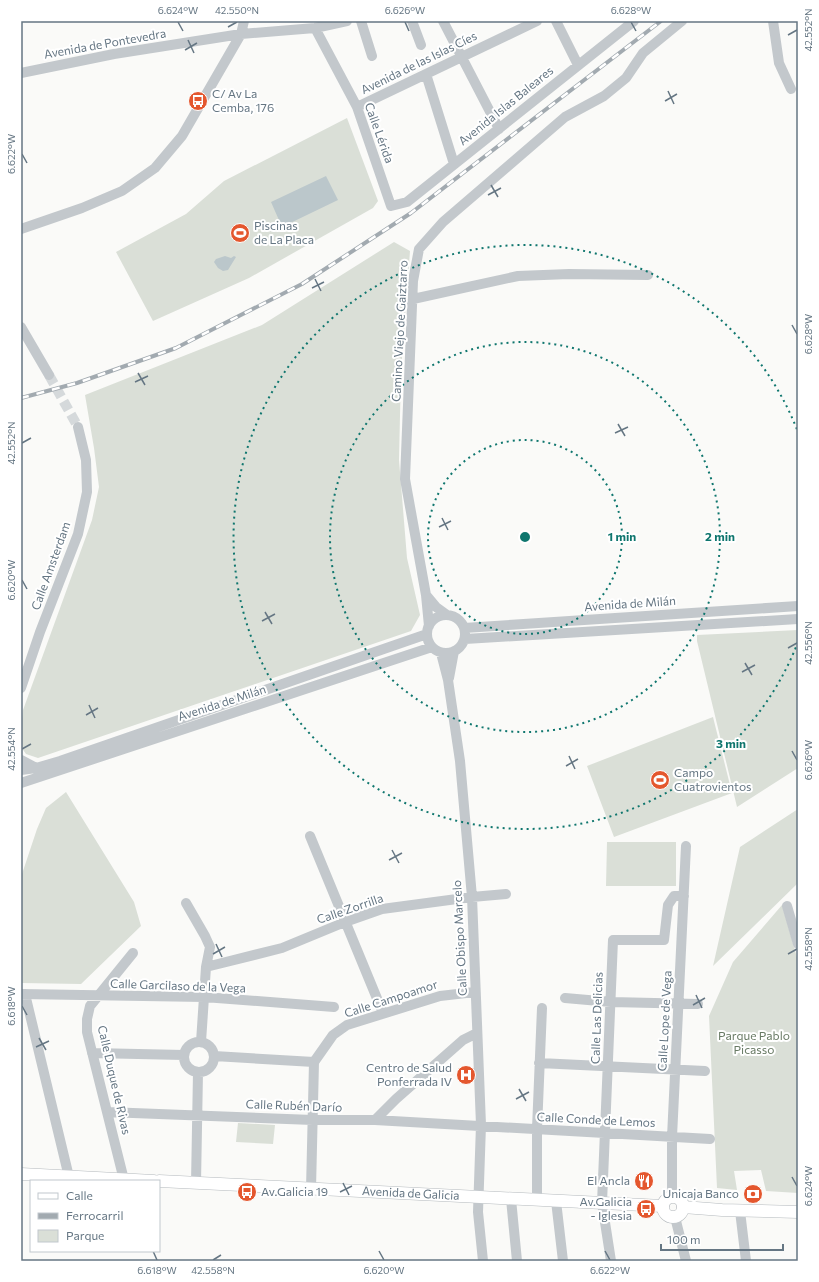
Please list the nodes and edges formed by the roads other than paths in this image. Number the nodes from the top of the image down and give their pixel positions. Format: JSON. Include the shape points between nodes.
{"nodes":[{"id":1,"x":244,"y":21,"type":"edge"},
{"id":2,"x":347,"y":21,"type":"edge"},
{"id":3,"x":361,"y":21,"type":"edge"},
{"id":4,"x":412,"y":21,"type":"edge"},
{"id":5,"x":443,"y":21,"type":"edge"},
{"id":6,"x":536,"y":21,"type":"edge"},
{"id":7,"x":556,"y":21,"type":"edge"},
{"id":8,"x":634,"y":21,"type":"edge"},
{"id":9,"x":682,"y":21,"type":"edge"},
{"id":10,"x":773,"y":21,"type":"edge"},
{"id":11,"x":316,"y":28,"type":"junction"},
{"id":12,"x":241,"y":34,"type":"junction"},
{"id":13,"x":421,"y":45,"type":"dead end"},
{"id":14,"x":372,"y":56,"type":"dead end"},
{"id":15,"x":461,"y":57,"type":"junction"},
{"id":16,"x":578,"y":65,"type":"junction"},
{"id":17,"x":21,"y":73,"type":"edge"},
{"id":18,"x":426,"y":74,"type":"junction"},
{"id":19,"x":791,"y":89,"type":"dead end"},
{"id":20,"x":357,"y":107,"type":"junction"},
{"id":21,"x":499,"y":129,"type":"junction"},
{"id":22,"x":454,"y":164,"type":"junction"},
{"id":23,"x":391,"y":206,"type":"joint"},
{"id":24,"x":21,"y":229,"type":"edge"},
{"id":25,"x":648,"y":275,"type":"dead end"},
{"id":26,"x":413,"y":298,"type":"junction"},
{"id":27,"x":21,"y":327,"type":"edge"},
{"id":28,"x":49,"y":375,"type":"tunnel mouth"},
{"id":29,"x":78,"y":427,"type":"tunnel mouth"},
{"id":30,"x":426,"y":595,"type":"junction"},
{"id":31,"x":798,"y":606,"type":"edge"},
{"id":32,"x":446,"y":615,"type":"junction"},
{"id":33,"x":798,"y":619,"type":"edge"},
{"id":34,"x":464,"y":628,"type":"junction"},
{"id":35,"x":428,"y":630,"type":"junction"},
{"id":36,"x":465,"y":639,"type":"junction"},
{"id":37,"x":432,"y":647,"type":"junction"},
{"id":38,"x":454,"y":651,"type":"junction"},
{"id":39,"x":441,"y":653,"type":"junction"},
{"id":40,"x":448,"y":680,"type":"junction"},
{"id":41,"x":21,"y":688,"type":"edge"},
{"id":42,"x":21,"y":760,"type":"edge"},
{"id":43,"x":36,"y":768,"type":"junction"},
{"id":44,"x":21,"y":770,"type":"edge"},
{"id":45,"x":21,"y":783,"type":"edge"},
{"id":46,"x":21,"y":787,"type":"edge"},
{"id":47,"x":310,"y":836,"type":"dead end"},
{"id":48,"x":686,"y":846,"type":"dead end"},
{"id":49,"x":506,"y":894,"type":"dead end"},
{"id":50,"x":684,"y":896,"type":"junction"},
{"id":51,"x":472,"y":897,"type":"junction"},
{"id":52,"x":186,"y":903,"type":"dead end"},
{"id":53,"x":787,"y":906,"type":"dead end"},
{"id":54,"x":345,"y":922,"type":"junction"},
{"id":55,"x":798,"y":944,"type":"edge"},
{"id":56,"x":133,"y":953,"type":"dead end"},
{"id":57,"x":206,"y":967,"type":"junction"},
{"id":58,"x":475,"y":992,"type":"junction"},
{"id":59,"x":23,"y":994,"type":"edge"},
{"id":60,"x":98,"y":996,"type":"junction"},
{"id":61,"x":204,"y":998,"type":"junction"},
{"id":62,"x":565,"y":998,"type":"dead end"},
{"id":63,"x":611,"y":1002,"type":"junction"},
{"id":64,"x":679,"y":1004,"type":"junction"},
{"id":65,"x":698,"y":1004,"type":"dead end"},
{"id":66,"x":334,"y":1007,"type":"dead end"},
{"id":67,"x":542,"y":1008,"type":"dead end"},
{"id":68,"x":383,"y":1014,"type":"junction"},
{"id":69,"x":477,"y":1033,"type":"junction"},
{"id":70,"x":201,"y":1042,"type":"junction"},
{"id":71,"x":92,"y":1053,"type":"junction"},
{"id":72,"x":184,"y":1055,"type":"junction"},
{"id":73,"x":214,"y":1056,"type":"junction"},
{"id":74,"x":314,"y":1062,"type":"junction"},
{"id":75,"x":539,"y":1063,"type":"junction"},
{"id":76,"x":608,"y":1066,"type":"junction"},
{"id":77,"x":676,"y":1069,"type":"junction"},
{"id":78,"x":705,"y":1071,"type":"dead end"},
{"id":79,"x":198,"y":1072,"type":"junction"},
{"id":80,"x":107,"y":1112,"type":"junction"},
{"id":81,"x":197,"y":1115,"type":"junction"},
{"id":82,"x":313,"y":1120,"type":"junction"},
{"id":83,"x":375,"y":1120,"type":"junction"},
{"id":84,"x":481,"y":1125,"type":"junction"},
{"id":85,"x":538,"y":1129,"type":"junction"},
{"id":86,"x":604,"y":1132,"type":"junction"},
{"id":87,"x":672,"y":1137,"type":"junction"},
{"id":88,"x":710,"y":1139,"type":"dead end"},
{"id":89,"x":21,"y":1174,"type":"edge"},
{"id":90,"x":69,"y":1177,"type":"junction"},
{"id":91,"x":124,"y":1180,"type":"joint"},
{"id":92,"x":160,"y":1181,"type":"edge"},
{"id":93,"x":196,"y":1183,"type":"junction"},
{"id":94,"x":311,"y":1189,"type":"junction"},
{"id":95,"x":479,"y":1197,"type":"junction"},
{"id":96,"x":672,"y":1197,"type":"junction"},
{"id":97,"x":511,"y":1198,"type":"junction"},
{"id":98,"x":537,"y":1200,"type":"junction"},
{"id":99,"x":556,"y":1201,"type":"junction"},
{"id":100,"x":602,"y":1203,"type":"junction"},
{"id":101,"x":663,"y":1206,"type":"junction"},
{"id":102,"x":683,"y":1207,"type":"junction"},
{"id":103,"x":740,"y":1211,"type":"junction"},
{"id":104,"x":798,"y":1212,"type":"edge"},
{"id":105,"x":675,"y":1217,"type":"junction"},
{"id":106,"x":483,"y":1261,"type":"edge"},
{"id":107,"x":517,"y":1261,"type":"edge"},
{"id":108,"x":563,"y":1261,"type":"edge"},
{"id":109,"x":611,"y":1261,"type":"edge"},
{"id":110,"x":686,"y":1261,"type":"edge"},
{"id":111,"x":746,"y":1261,"type":"edge"}],
"edges":[{"from":1,"to":12,"type":"street"},
{"from":2,"to":11,"type":"street","name":"Avenida de Pontevedra"},
{"from":3,"to":14,"type":"street"},
{"from":4,"to":13,"type":"street"},
{"from":5,"to":15,"type":"street"},
{"from":6,"to":15,"type":"street","name":"Avenida de las Islas Cíes"},
{"from":7,"to":16,"type":"street"},
{"from":8,"to":16,"type":"street","name":"Avenida Islas Baleares"},
{"from":9,"to":26,"type":"street","name":"Camino Viejo de Gaiztarro","via":[[643,53],[626,78],[604,96],[566,117],[443,222],[418,249]]},
{"from":10,"to":19,"type":"street","via":[[779,63]]},
{"from":11,"to":12,"type":"street","name":"Avenida de Pontevedra"},
{"from":11,"to":20,"type":"street","name":"Calle Lérida"},
{"from":12,"to":17,"type":"street","name":"Avenida de Pontevedra","via":[[114,54]]},
{"from":12,"to":24,"type":"street","via":[[182,136],[155,168],[122,191]]},
{"from":15,"to":18,"type":"street","name":"Avenida de las Islas Cíes"},
{"from":15,"to":21,"type":"street"},
{"from":16,"to":21,"type":"street","name":"Avenida Islas Baleares"},
{"from":18,"to":20,"type":"street","name":"Avenida de las Islas Cíes"},
{"from":18,"to":22,"type":"street"},
{"from":20,"to":23,"type":"street","name":"Calle Lérida"},
{"from":21,"to":22,"type":"street","name":"Avenida Islas Baleares"},
{"from":22,"to":23,"type":"street","name":"Avenida Islas Baleares","via":[[407,202]]},
{"from":25,"to":26,"type":"street","via":[[518,276]]},
{"from":26,"to":30,"type":"street","name":"Camino Viejo de Gaiztarro","via":[[405,478]]},
{"from":27,"to":28,"type":"street"},
{"from":29,"to":41,"type":"street","name":"Calle Amsterdam","via":[[86,460],[87,492],[78,534]]},
{"from":30,"to":32,"type":"street"},
{"from":30,"to":35,"type":"street","name":"Camino Viejo de Gaiztarro"},
{"from":31,"to":34,"type":"street","name":"Avenida de Milán"},
{"from":32,"to":34,"type":"street","via":[[456,618]]},
{"from":32,"to":35,"type":"street","via":[[436,618]]},
{"from":33,"to":36,"type":"street","name":"Avenida de Milán"},
{"from":34,"to":36,"type":"street"},
{"from":35,"to":37,"type":"street","via":[[428,641]]},
{"from":35,"to":43,"type":"street","name":"Avenida de Milán"},
{"from":36,"to":38,"type":"street"},
{"from":37,"to":39,"type":"street"},
{"from":37,"to":45,"type":"street","name":"Avenida de Milán"},
{"from":38,"to":39,"type":"street"},
{"from":38,"to":40,"type":"street","name":"Calle Obispo Marcelo"},
{"from":39,"to":40,"type":"street","name":"Calle Obispo Marcelo"},
{"from":40,"to":51,"type":"street","name":"Calle Obispo Marcelo","via":[[460,761]]},
{"from":42,"to":43,"type":"street"},
{"from":43,"to":44,"type":"street","name":"Avenida de Milán"},
{"from":45,"to":46,"type":"street"},
{"from":47,"to":54,"type":"street"},
{"from":48,"to":50,"type":"street","name":"Calle Lope de Vega"},
{"from":49,"to":51,"type":"street","name":"Calle Zorrilla"},
{"from":50,"to":63,"type":"street","name":"Calle Las Delicias","via":[[674,896],[668,905],[664,940],[613,940]]},
{"from":50,"to":64,"type":"street","name":"Calle Lope de Vega"},
{"from":51,"to":54,"type":"street","name":"Calle Zorrilla","via":[[382,909]]},
{"from":51,"to":58,"type":"street","name":"Calle Obispo Marcelo"},
{"from":52,"to":57,"type":"street","via":[[210,947]]},
{"from":53,"to":55,"type":"street"},
{"from":54,"to":57,"type":"street","name":"Calle Zorrilla","via":[[282,948]]},
{"from":54,"to":68,"type":"street"},
{"from":56,"to":60,"type":"street","name":"Calle Duque de Rivas"},
{"from":57,"to":61,"type":"street"},
{"from":58,"to":68,"type":"street","name":"Calle Campoamor","via":[[440,996]]},
{"from":58,"to":69,"type":"street","name":"Calle Obispo Marcelo"},
{"from":59,"to":60,"type":"street","name":"Calle Garcilaso de la Vega"},
{"from":59,"to":90,"type":"street"},
{"from":60,"to":61,"type":"street","name":"Calle Garcilaso de la Vega"},
{"from":60,"to":71,"type":"street","name":"Calle Duque de Rivas","via":[[90,1006],[87,1019]]},
{"from":61,"to":66,"type":"street","name":"Calle Garcilaso de la Vega"},
{"from":61,"to":70,"type":"street"},
{"from":62,"to":63,"type":"street"},
{"from":63,"to":64,"type":"street"},
{"from":63,"to":76,"type":"street","name":"Calle Las Delicias"},
{"from":64,"to":65,"type":"street"},
{"from":64,"to":77,"type":"street","name":"Calle Lope de Vega"},
{"from":67,"to":75,"type":"street"},
{"from":68,"to":74,"type":"street","name":"Calle Campoamor","via":[[347,1025],[333,1035]]},
{"from":69,"to":83,"type":"street","via":[[463,1040]]},
{"from":69,"to":84,"type":"street","name":"Calle Obispo Marcelo"},
{"from":70,"to":72,"type":"street","via":[[193,1043]]},
{"from":70,"to":73,"type":"street","via":[[209,1046]]},
{"from":71,"to":72,"type":"street"},
{"from":71,"to":80,"type":"street","name":"Calle Duque de Rivas"},
{"from":72,"to":79,"type":"street","via":[[187,1066]]},
{"from":73,"to":74,"type":"street"},
{"from":73,"to":79,"type":"street","via":[[208,1069]]},
{"from":74,"to":82,"type":"street"},
{"from":75,"to":76,"type":"street"},
{"from":75,"to":85,"type":"street"},
{"from":76,"to":77,"type":"street"},
{"from":76,"to":86,"type":"street","name":"Calle Las Delicias"},
{"from":77,"to":78,"type":"street"},
{"from":77,"to":87,"type":"street","name":"Calle Lope de Vega"},
{"from":79,"to":81,"type":"street"},
{"from":80,"to":81,"type":"street","name":"Calle Rubén Darío"},
{"from":80,"to":91,"type":"street","name":"Calle Duque de Rivas"},
{"from":81,"to":82,"type":"street","name":"Calle Rubén Darío"},
{"from":81,"to":93,"type":"street"},
{"from":82,"to":83,"type":"street","name":"Calle Rubén Darío"},
{"from":82,"to":94,"type":"street"},
{"from":83,"to":84,"type":"street","name":"Calle Rubén Darío"},
{"from":84,"to":85,"type":"street","name":"Calle Conde de Lemos"},
{"from":84,"to":95,"type":"street","name":"Calle Obispo Marcelo"},
{"from":85,"to":86,"type":"street","name":"Calle Conde de Lemos"},
{"from":85,"to":98,"type":"street"},
{"from":86,"to":87,"type":"street","name":"Calle Conde de Lemos"},
{"from":86,"to":100,"type":"street","name":"Calle Las Delicias"},
{"from":87,"to":88,"type":"street","name":"Calle Conde de Lemos"},
{"from":87,"to":96,"type":"street","name":"Calle Lope de Vega"},
{"from":89,"to":90,"type":"main road"},
{"from":90,"to":91,"type":"main road"},
{"from":92,"to":93,"type":"main road","name":"Avenida de Galicia"},
{"from":93,"to":94,"type":"main road","name":"Avenida de Galicia"},
{"from":94,"to":95,"type":"main road","name":"Avenida de Galicia"},
{"from":95,"to":97,"type":"main road","name":"Avenida de Galicia"},
{"from":95,"to":106,"type":"street","name":"Calle Obispo Marcelo"},
{"from":96,"to":101,"type":"main road","via":[[668,1198]]},
{"from":96,"to":102,"type":"main road","via":[[678,1198]]},
{"from":97,"to":98,"type":"main road","name":"Avenida de Galicia"},
{"from":97,"to":107,"type":"street"},
{"from":98,"to":99,"type":"main road","name":"Avenida de Galicia"},
{"from":99,"to":100,"type":"main road","name":"Avenida de Galicia"},
{"from":99,"to":108,"type":"street"},
{"from":100,"to":101,"type":"main road","name":"Avenida de Galicia"},
{"from":100,"to":109,"type":"street","name":"Calle Las Delicias"},
{"from":101,"to":105,"type":"main road","via":[[667,1216]]},
{"from":102,"to":103,"type":"main road"},
{"from":102,"to":105,"type":"main road","via":[[681,1213]]},
{"from":103,"to":104,"type":"main road"},
{"from":103,"to":111,"type":"street"},
{"from":105,"to":110,"type":"street"}]}
